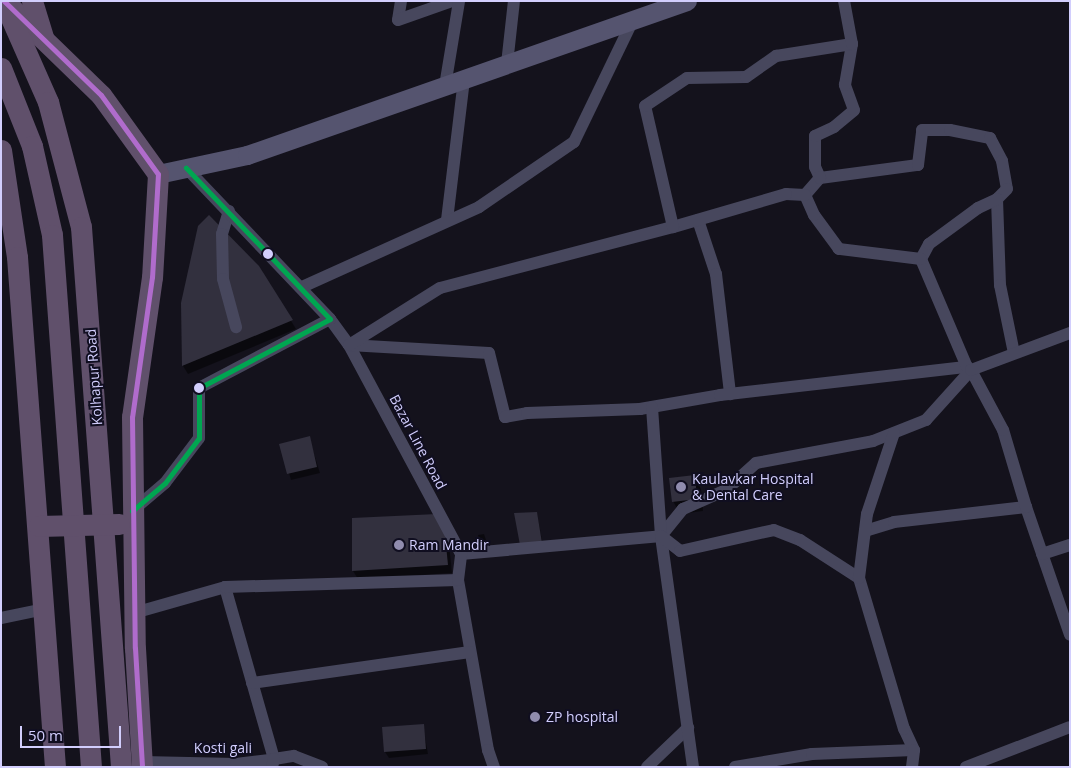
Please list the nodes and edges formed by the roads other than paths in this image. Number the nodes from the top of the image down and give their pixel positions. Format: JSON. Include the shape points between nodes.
{"nodes":[{"id":1,"x":3,"y":1,"type":"edge"},
{"id":2,"x":32,"y":1,"type":"edge"},
{"id":3,"x":401,"y":1,"type":"edge"},
{"id":4,"x":452,"y":1,"type":"edge"},
{"id":5,"x":459,"y":1,"type":"edge"},
{"id":6,"x":514,"y":1,"type":"edge"},
{"id":7,"x":687,"y":1,"type":"edge"},
{"id":8,"x":844,"y":1,"type":"edge"},
{"id":9,"x":633,"y":20,"type":"junction"},
{"id":10,"x":44,"y":38,"type":"junction"},
{"id":11,"x":852,"y":44,"type":"junction"},
{"id":12,"x":507,"y":64,"type":"junction"},
{"id":13,"x":1,"y":68,"type":"edge"},
{"id":14,"x":464,"y":79,"type":"junction"},
{"id":15,"x":445,"y":86,"type":"junction"},
{"id":16,"x":1,"y":150,"type":"edge"},
{"id":17,"x":186,"y":168,"type":"junction"},
{"id":18,"x":158,"y":174,"type":"junction"},
{"id":19,"x":820,"y":178,"type":"junction"},
{"id":20,"x":805,"y":195,"type":"junction"},
{"id":21,"x":997,"y":199,"type":"junction"},
{"id":22,"x":229,"y":211,"type":"junction"},
{"id":23,"x":447,"y":220,"type":"junction"},
{"id":24,"x":698,"y":220,"type":"junction"},
{"id":25,"x":673,"y":227,"type":"junction"},
{"id":26,"x":921,"y":259,"type":"junction"},
{"id":27,"x":302,"y":286,"type":"junction"},
{"id":28,"x":330,"y":318,"type":"junction"},
{"id":29,"x":236,"y":328,"type":"dead end"},
{"id":30,"x":1070,"y":333,"type":"edge"},
{"id":31,"x":349,"y":345,"type":"junction"},
{"id":32,"x":1014,"y":353,"type":"junction"},
{"id":33,"x":971,"y":370,"type":"junction"},
{"id":34,"x":730,"y":394,"type":"junction"},
{"id":35,"x":652,"y":407,"type":"junction"},
{"id":36,"x":894,"y":433,"type":"junction"},
{"id":37,"x":1026,"y":507,"type":"junction"},
{"id":38,"x":132,"y":517,"type":"junction"},
{"id":39,"x":39,"y":526,"type":"junction"},
{"id":40,"x":865,"y":531,"type":"junction"},
{"id":41,"x":661,"y":536,"type":"junction"},
{"id":42,"x":1070,"y":544,"type":"edge"},
{"id":43,"x":461,"y":554,"type":"junction"},
{"id":44,"x":1042,"y":554,"type":"junction"},
{"id":45,"x":859,"y":578,"type":"junction"},
{"id":46,"x":458,"y":580,"type":"junction"},
{"id":47,"x":225,"y":587,"type":"junction"},
{"id":48,"x":44,"y":609,"type":"junction"},
{"id":49,"x":134,"y":613,"type":"junction"},
{"id":50,"x":1,"y":618,"type":"edge"},
{"id":51,"x":1070,"y":635,"type":"edge"},
{"id":52,"x":470,"y":652,"type":"junction"},
{"id":53,"x":252,"y":683,"type":"junction"},
{"id":54,"x":1070,"y":726,"type":"edge"},
{"id":55,"x":688,"y":728,"type":"junction"},
{"id":56,"x":914,"y":750,"type":"junction"},
{"id":57,"x":273,"y":763,"type":"edge"},
{"id":58,"x":142,"y":764,"type":"edge"},
{"id":59,"x":55,"y":767,"type":"edge"},
{"id":60,"x":91,"y":767,"type":"edge"},
{"id":61,"x":121,"y":767,"type":"edge"},
{"id":62,"x":322,"y":767,"type":"edge"},
{"id":63,"x":494,"y":767,"type":"edge"},
{"id":64,"x":647,"y":767,"type":"edge"},
{"id":65,"x":693,"y":767,"type":"edge"},
{"id":66,"x":734,"y":767,"type":"edge"},
{"id":67,"x":912,"y":767,"type":"edge"},
{"id":68,"x":966,"y":767,"type":"edge"}],
"edges":[{"from":1,"to":10,"type":"highway"},
{"from":1,"to":61,"type":"highway","name":"Kolhapur Road","via":[[48,102],[81,227]]},
{"from":2,"to":10,"type":"highway"},
{"from":3,"to":4,"type":"street","via":[[398,20]]},
{"from":5,"to":15,"type":"street"},
{"from":6,"to":12,"type":"street"},
{"from":7,"to":9,"type":"main road"},
{"from":8,"to":11,"type":"street"},
{"from":9,"to":12,"type":"main road"},
{"from":9,"to":23,"type":"street","via":[[574,142],[479,207]]},
{"from":10,"to":18,"type":"highway","via":[[101,95]]},
{"from":11,"to":19,"type":"street","via":[[845,85],[854,110],[834,127],[814,136],[814,167]]},
{"from":11,"to":25,"type":"street","via":[[776,56],[746,77],[687,78],[644,106]]},
{"from":12,"to":14,"type":"main road"},
{"from":13,"to":60,"type":"highway","via":[[32,146],[52,235]]},
{"from":14,"to":15,"type":"main road"},
{"from":14,"to":23,"type":"street"},
{"from":15,"to":17,"type":"main road","via":[[248,155]]},
{"from":16,"to":39,"type":"highway","via":[[17,257]]},
{"from":17,"to":18,"type":"main road"},
{"from":17,"to":22,"type":"street","name":"Bazar Line Road"},
{"from":18,"to":38,"type":"highway","via":[[152,276],[132,418]]},
{"from":19,"to":20,"type":"street"},
{"from":19,"to":21,"type":"street","via":[[918,165],[922,130],[950,130],[990,138],[1002,161],[1007,189]]},
{"from":20,"to":24,"type":"street","via":[[786,194]]},
{"from":20,"to":26,"type":"street","via":[[814,215],[839,250]]},
{"from":21,"to":26,"type":"street","via":[[978,208],[929,244]]},
{"from":21,"to":32,"type":"street","via":[[1000,285]]},
{"from":22,"to":27,"type":"street","name":"Bazar Line Road"},
{"from":22,"to":29,"type":"street","via":[[222,234],[223,278]]},
{"from":23,"to":27,"type":"street"},
{"from":24,"to":25,"type":"street"},
{"from":24,"to":34,"type":"street","via":[[716,274]]},
{"from":25,"to":31,"type":"street","via":[[440,288]]},
{"from":26,"to":34,"type":"street","via":[[967,367]]},
{"from":27,"to":28,"type":"street","name":"Bazar Line Road"},
{"from":28,"to":31,"type":"street","name":"Bazar Line Road"},
{"from":28,"to":38,"type":"street","via":[[199,388],[199,438],[165,483]]},
{"from":30,"to":32,"type":"street"},
{"from":31,"to":35,"type":"street","via":[[489,353],[505,418]]},
{"from":31,"to":43,"type":"street","name":"Bazar Line Road"},
{"from":32,"to":33,"type":"street"},
{"from":33,"to":36,"type":"street","via":[[926,420]]},
{"from":33,"to":37,"type":"street","via":[[1003,430]]},
{"from":34,"to":35,"type":"street"},
{"from":35,"to":41,"type":"street"},
{"from":36,"to":40,"type":"street","via":[[867,514]]},
{"from":36,"to":41,"type":"street","via":[[873,441],[756,463],[726,490],[683,509]]},
{"from":37,"to":40,"type":"street","via":[[894,522]]},
{"from":37,"to":44,"type":"street"},
{"from":38,"to":39,"type":"highway"},
{"from":38,"to":49,"type":"highway"},
{"from":39,"to":48,"type":"highway"},
{"from":40,"to":45,"type":"street"},
{"from":41,"to":43,"type":"street"},
{"from":41,"to":45,"type":"street","via":[[680,551],[774,530],[800,540]]},
{"from":41,"to":55,"type":"street"},
{"from":42,"to":44,"type":"street"},
{"from":43,"to":46,"type":"street"},
{"from":44,"to":51,"type":"street"},
{"from":45,"to":56,"type":"street","via":[[904,729]]},
{"from":46,"to":47,"type":"street"},
{"from":46,"to":52,"type":"street"},
{"from":47,"to":49,"type":"street"},
{"from":47,"to":53,"type":"street"},
{"from":48,"to":50,"type":"street"},
{"from":48,"to":59,"type":"highway"},
{"from":49,"to":58,"type":"highway"},
{"from":52,"to":53,"type":"street"},
{"from":52,"to":63,"type":"street"},
{"from":53,"to":57,"type":"street"},
{"from":54,"to":68,"type":"street"},
{"from":55,"to":64,"type":"street"},
{"from":55,"to":65,"type":"street"},
{"from":56,"to":66,"type":"street","via":[[812,754]]},
{"from":56,"to":67,"type":"street"},
{"from":57,"to":58,"type":"street","name":"Kosti gali"},
{"from":57,"to":62,"type":"street","name":"Kosti gali","via":[[294,756]]}]}
